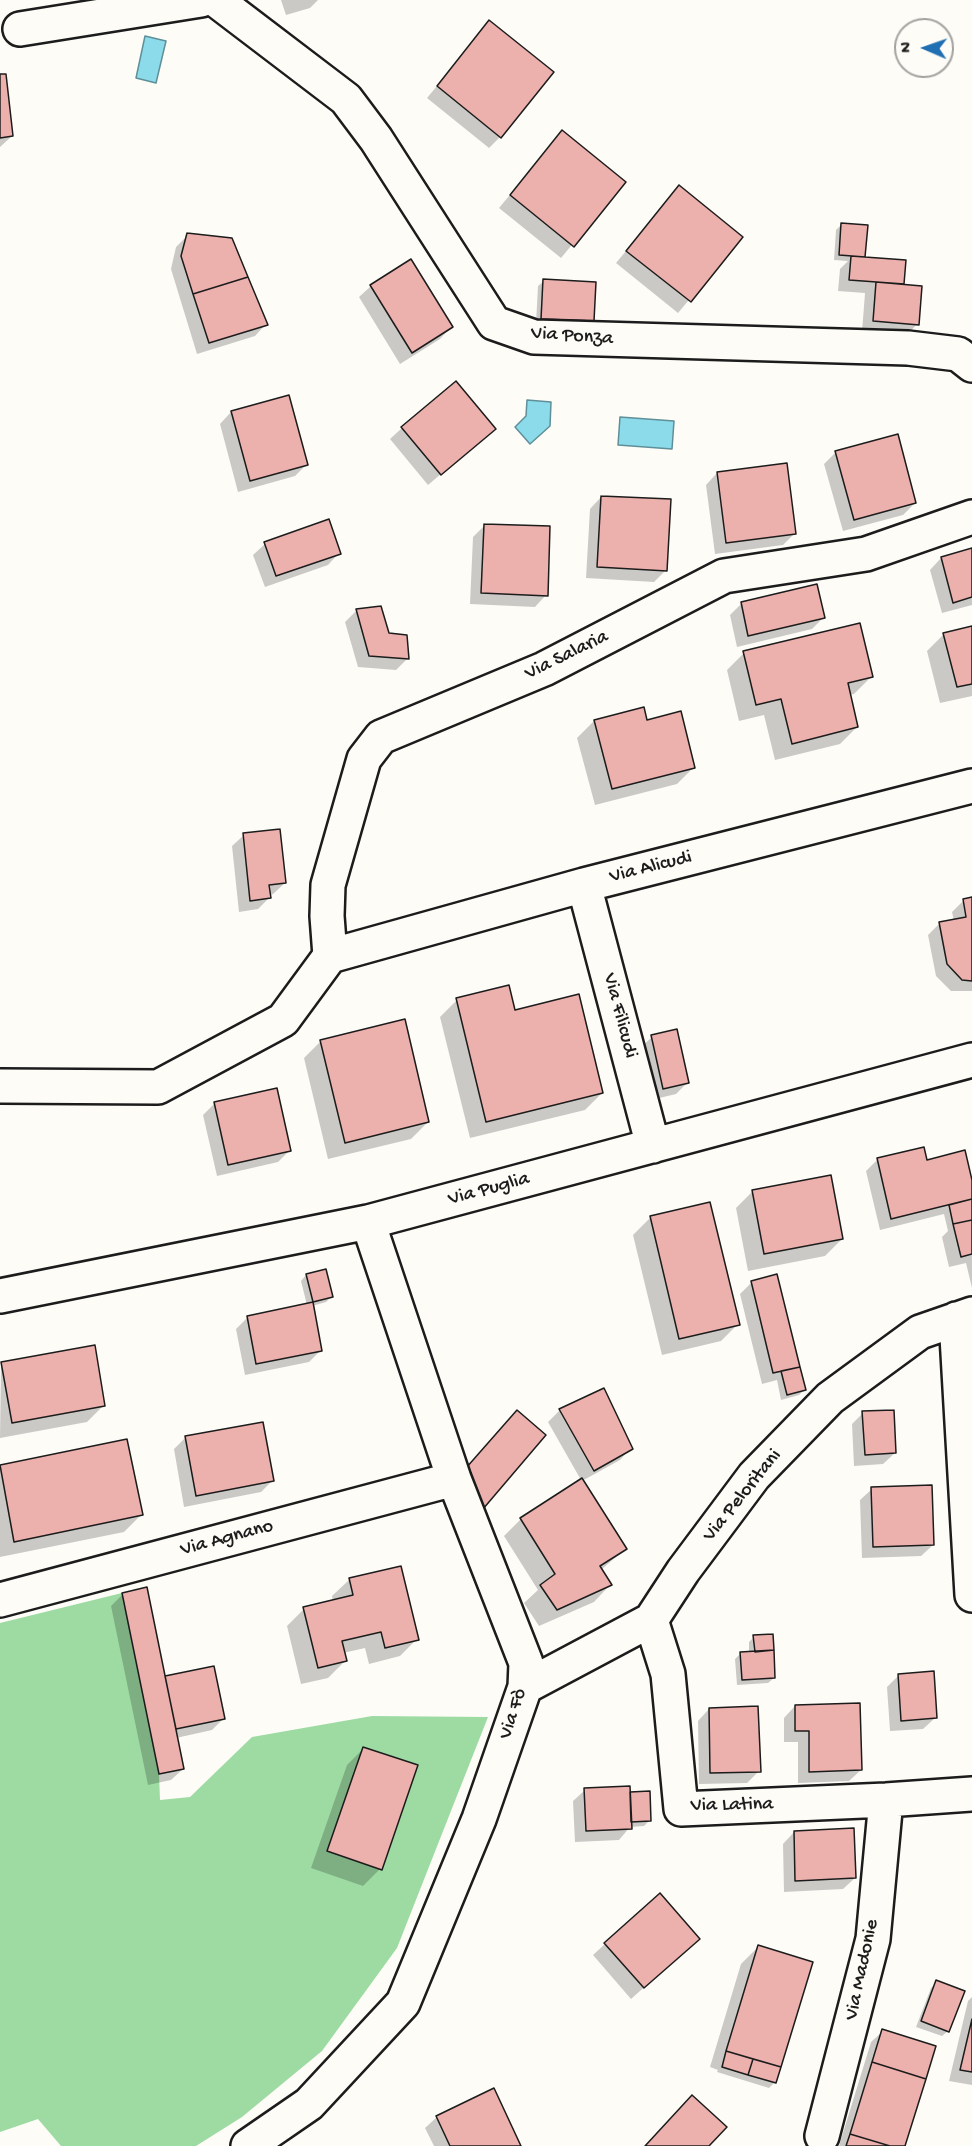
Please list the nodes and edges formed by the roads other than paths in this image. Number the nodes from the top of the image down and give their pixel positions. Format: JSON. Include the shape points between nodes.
{"nodes":[{"id":1,"x":201,"y":0,"type":"edge"},
{"id":2,"x":216,"y":0,"type":"edge"},
{"id":3,"x":20,"y":29,"type":"dead end"},
{"id":4,"x":972,"y":365,"type":"edge"},
{"id":5,"x":972,"y":517,"type":"edge"},
{"id":6,"x":972,"y":786,"type":"edge"},
{"id":7,"x":584,"y":885,"type":"junction"},
{"id":8,"x":330,"y":956,"type":"junction"},
{"id":9,"x":972,"y":1060,"type":"edge"},
{"id":10,"x":0,"y":1086,"type":"edge"},
{"id":11,"x":653,"y":1146,"type":"junction"},
{"id":12,"x":368,"y":1222,"type":"junction"},
{"id":13,"x":0,"y":1296,"type":"edge"},
{"id":14,"x":964,"y":1316,"type":"edge"},
{"id":15,"x":454,"y":1479,"type":"junction"},
{"id":16,"x":972,"y":1595,"type":"edge"},
{"id":17,"x":0,"y":1600,"type":"edge"},
{"id":18,"x":651,"y":1620,"type":"junction"},
{"id":19,"x":525,"y":1687,"type":"junction"},
{"id":20,"x":972,"y":1794,"type":"edge"},
{"id":21,"x":886,"y":1800,"type":"junction"},
{"id":22,"x":822,"y":2136,"type":"dead end"},
{"id":23,"x":248,"y":2146,"type":"edge"}],
"edges":[{"from":1,"to":3,"type":"street"},
{"from":2,"to":4,"type":"street","name":"Via Ponza","via":[[346,99],[494,323],[534,338],[908,348],[958,354]]},
{"from":5,"to":8,"type":"street","name":"Via Salaria","via":[[866,554],[724,576],[544,669],[381,737],[363,759],[328,885]]},
{"from":6,"to":7,"type":"street","name":"Via Alicudi"},
{"from":7,"to":8,"type":"street","name":"Via Alicudi"},
{"from":7,"to":11,"type":"street","name":"Via Filicudi"},
{"from":8,"to":10,"type":"street","via":[[283,1020],[158,1087]]},
{"from":9,"to":11,"type":"street","name":"Via Puglia"},
{"from":11,"to":12,"type":"street","name":"Via Puglia"},
{"from":12,"to":13,"type":"street","name":"Via Puglia"},
{"from":12,"to":15,"type":"street","name":"Via Fò"},
{"from":14,"to":16,"type":"street"},
{"from":14,"to":18,"type":"street","name":"Via Peloritani","via":[[920,1332],[831,1398],[754,1476]]},
{"from":15,"to":17,"type":"street","name":"Via Agnano"},
{"from":15,"to":19,"type":"street","name":"Via Fò","via":[[526,1663]]},
{"from":18,"to":19,"type":"street","name":"Via Peloritani"},
{"from":18,"to":21,"type":"street","name":"Via Latina","via":[[668,1674],[681,1809]]},
{"from":19,"to":23,"type":"street","name":"Via Fò","via":[[479,1819],[403,2002],[309,2104]]},
{"from":20,"to":21,"type":"street","name":"Via Latina"},
{"from":21,"to":22,"type":"street","name":"Via Madonie","via":[[873,1939]]}]}
